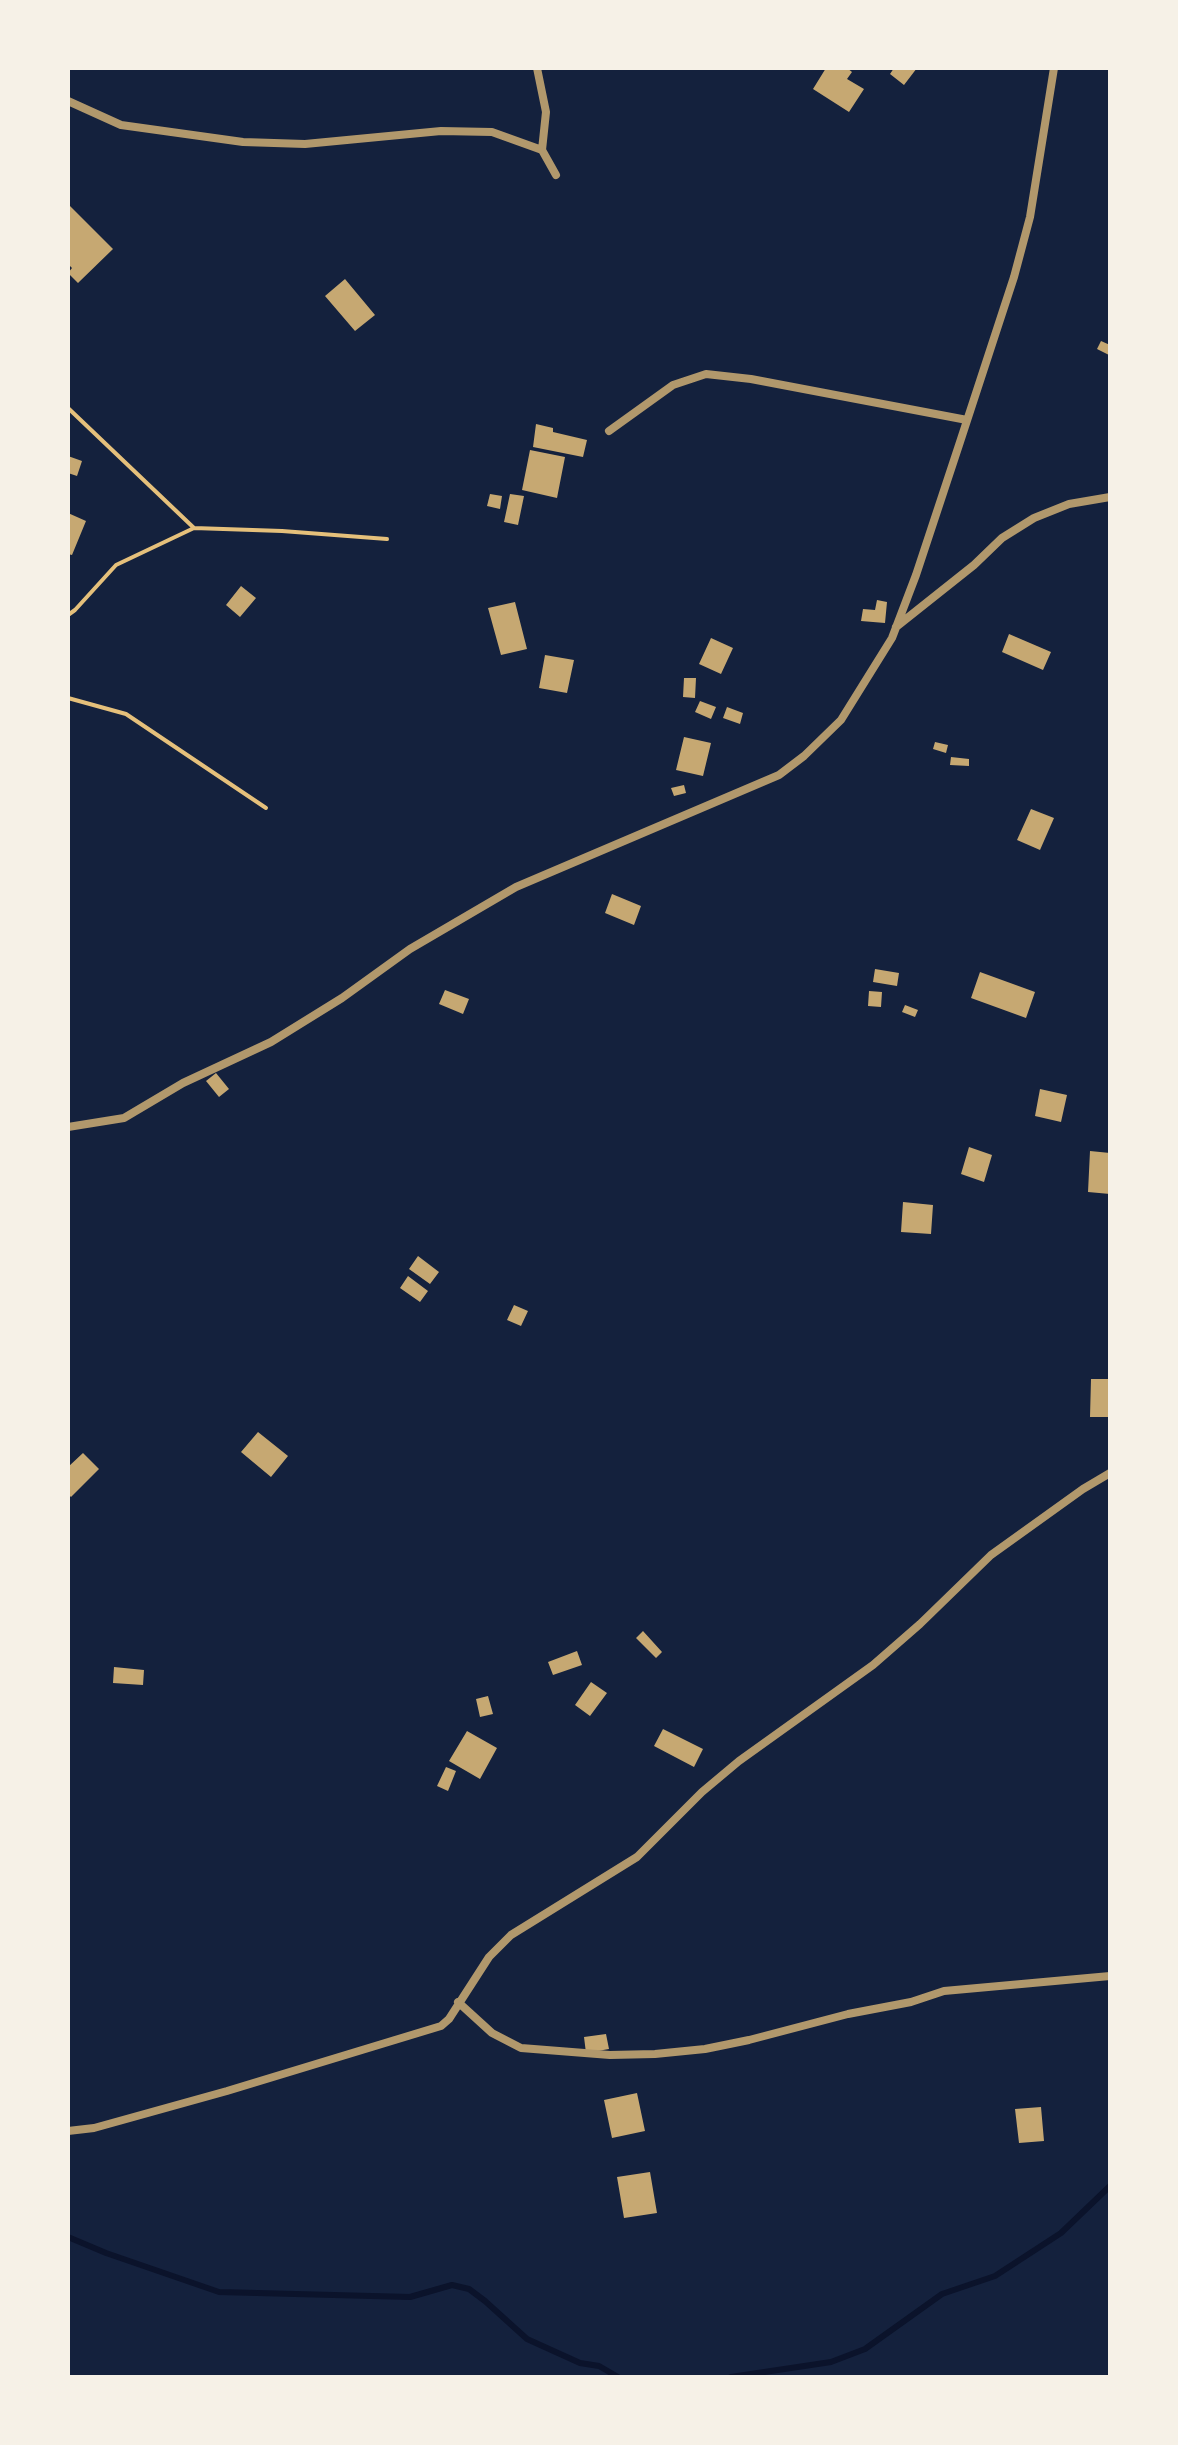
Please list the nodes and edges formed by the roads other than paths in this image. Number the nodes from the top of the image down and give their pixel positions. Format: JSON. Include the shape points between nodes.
{"nodes":[{"id":1,"x":537,"y":68,"type":"edge"},
{"id":2,"x":1054,"y":68,"type":"edge"},
{"id":3,"x":68,"y":101,"type":"edge"},
{"id":4,"x":542,"y":150,"type":"junction"},
{"id":5,"x":556,"y":175,"type":"dead end"},
{"id":6,"x":967,"y":420,"type":"junction"},
{"id":7,"x":609,"y":431,"type":"dead end"},
{"id":8,"x":1110,"y":497,"type":"edge"},
{"id":9,"x":896,"y":627,"type":"junction"},
{"id":10,"x":68,"y":1127,"type":"edge"},
{"id":11,"x":1110,"y":1473,"type":"edge"},
{"id":12,"x":1110,"y":1976,"type":"edge"},
{"id":13,"x":458,"y":2002,"type":"junction"},
{"id":14,"x":68,"y":2131,"type":"edge"}],
"edges":[{"from":1,"to":4,"type":"street","via":[[546,112]]},
{"from":2,"to":6,"type":"street","via":[[1030,217]]},
{"from":3,"to":4,"type":"street","via":[[121,125],[243,142],[305,144],[441,131],[492,132]]},
{"from":4,"to":5,"type":"street"},
{"from":6,"to":7,"type":"street","via":[[706,374],[673,385]]},
{"from":6,"to":9,"type":"street"},
{"from":8,"to":9,"type":"street","via":[[1069,504],[1034,518],[1002,538]]},
{"from":9,"to":10,"type":"street","via":[[841,720],[779,775],[516,887],[410,949],[271,1042],[124,1118]]},
{"from":11,"to":13,"type":"street","via":[[991,1555],[873,1665],[702,1792],[637,1857],[511,1935]]},
{"from":12,"to":13,"type":"street","via":[[944,1991],[749,2040],[655,2054],[521,2048],[492,2033]]},
{"from":13,"to":14,"type":"street","via":[[449,2019],[434,2030],[183,2104]]}]}
